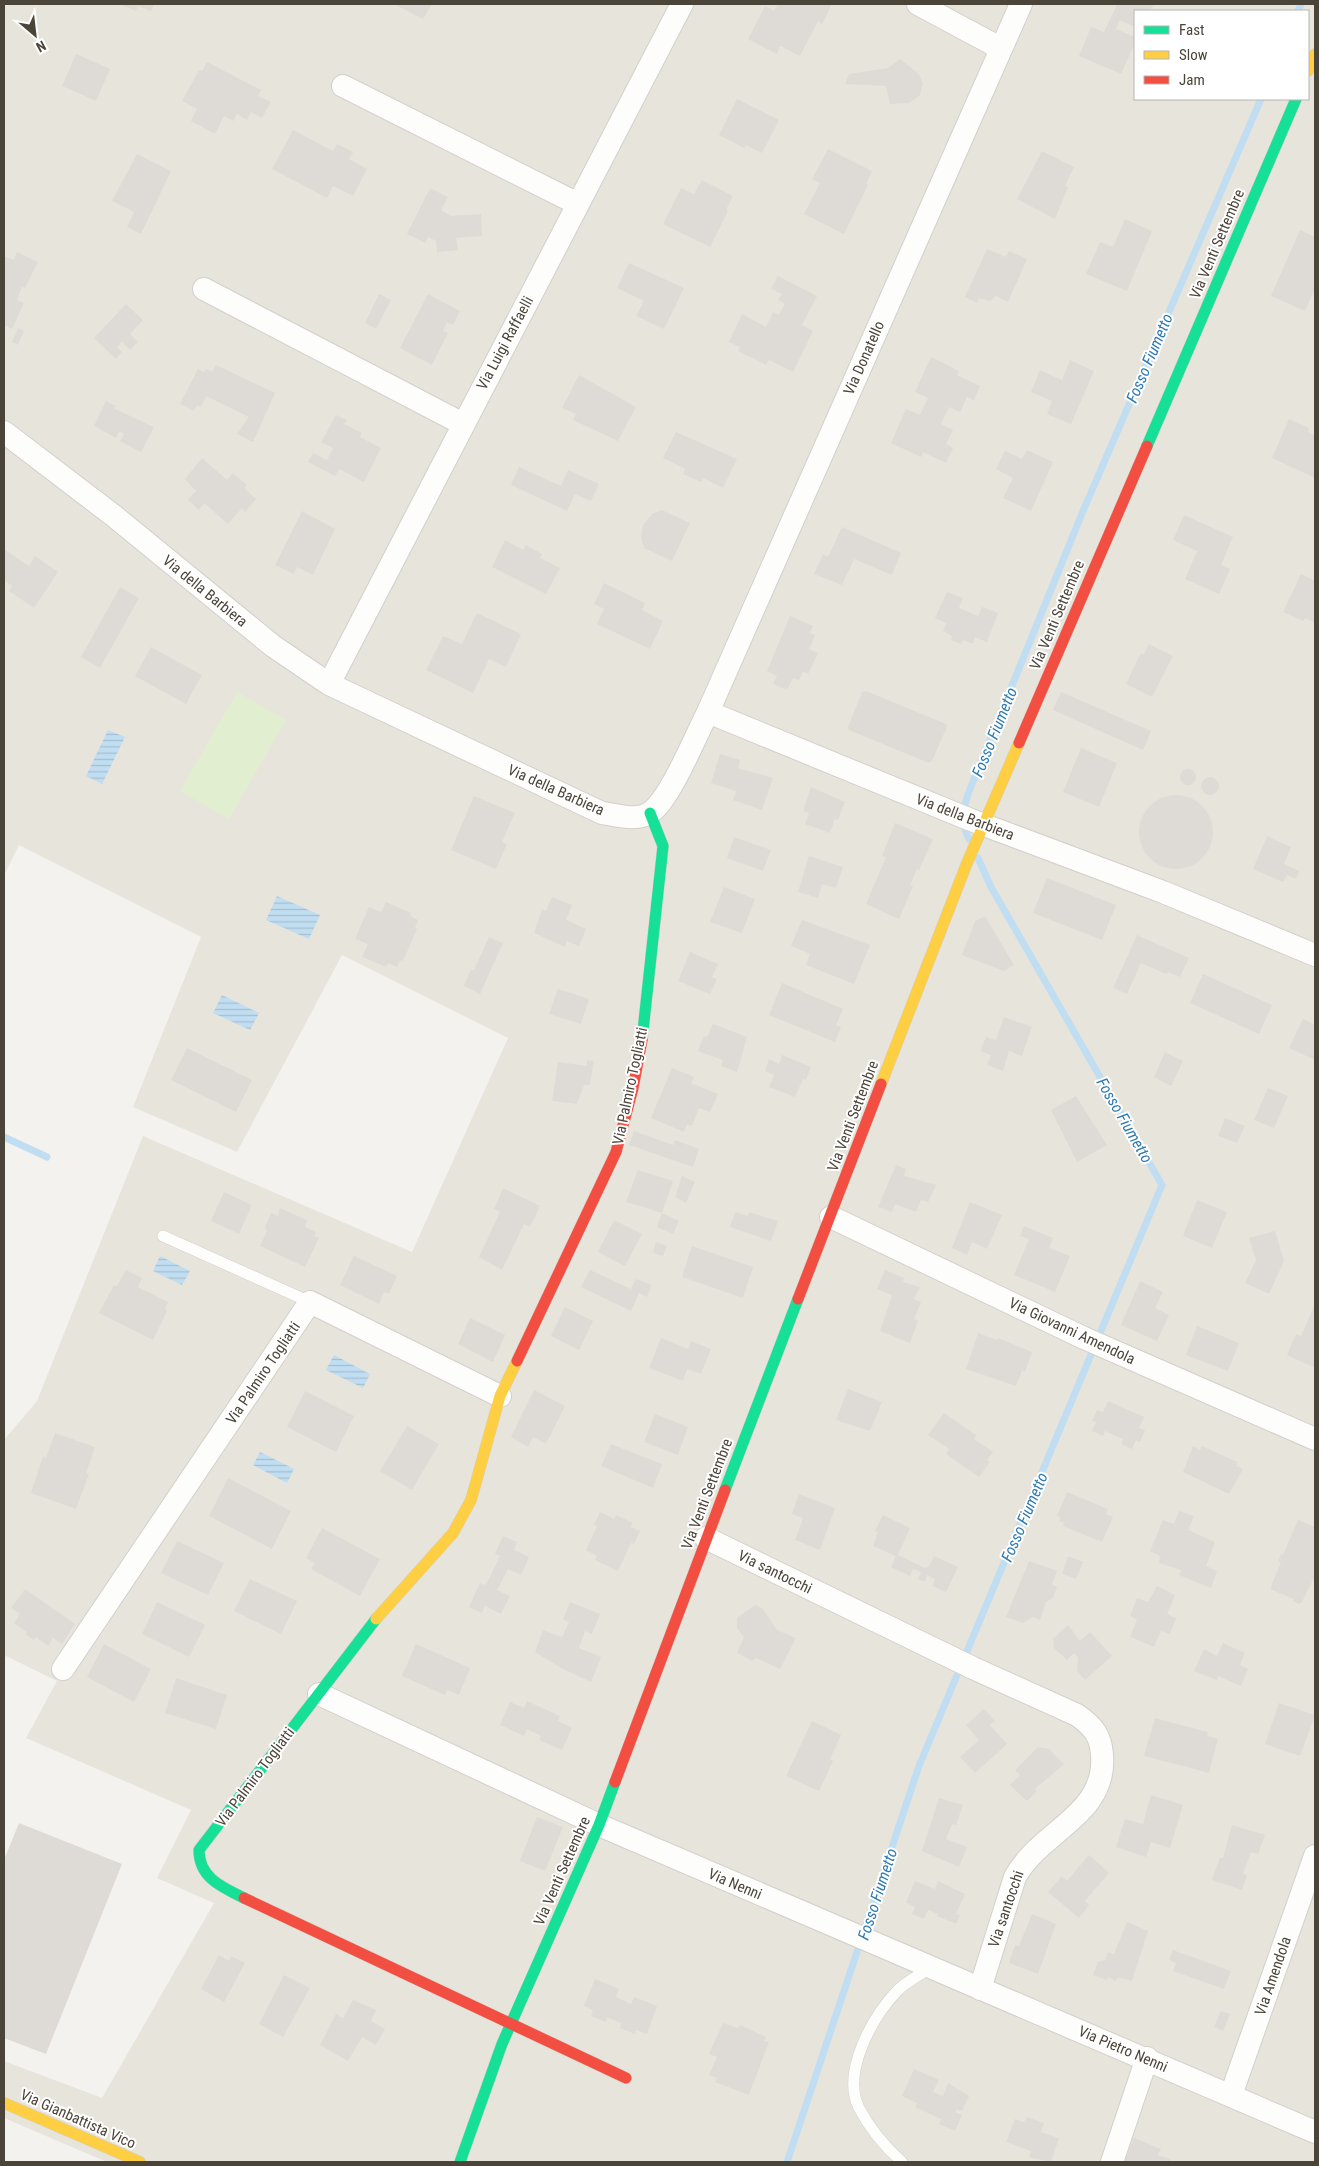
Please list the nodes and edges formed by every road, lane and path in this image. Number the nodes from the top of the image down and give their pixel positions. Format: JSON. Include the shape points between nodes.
{"nodes":[{"id":1,"x":682,"y":4,"type":"edge"},
{"id":2,"x":918,"y":4,"type":"edge"},
{"id":3,"x":1022,"y":4,"type":"edge"},
{"id":4,"x":1000,"y":48,"type":"junction"},
{"id":5,"x":1315,"y":54,"type":"edge"},
{"id":6,"x":1309,"y":69,"type":"edge"},
{"id":7,"x":343,"y":86,"type":"dead end"},
{"id":8,"x":1296,"y":100,"type":"edge"},
{"id":9,"x":578,"y":204,"type":"junction"},
{"id":10,"x":204,"y":289,"type":"dead end"},
{"id":11,"x":463,"y":424,"type":"junction"},
{"id":12,"x":4,"y":432,"type":"edge"},
{"id":13,"x":329,"y":684,"type":"junction"},
{"id":14,"x":708,"y":712,"type":"junction"},
{"id":15,"x":650,"y":813,"type":"junction"},
{"id":16,"x":977,"y":828,"type":"junction"},
{"id":17,"x":1315,"y":955,"type":"edge"},
{"id":18,"x":831,"y":1216,"type":"junction"},
{"id":19,"x":162,"y":1236,"type":"dead end"},
{"id":20,"x":310,"y":1302,"type":"junction"},
{"id":21,"x":500,"y":1396,"type":"junction"},
{"id":22,"x":1315,"y":1439,"type":"edge"},
{"id":23,"x":706,"y":1538,"type":"junction"},
{"id":24,"x":63,"y":1669,"type":"dead end"},
{"id":25,"x":318,"y":1694,"type":"junction"},
{"id":26,"x":599,"y":1825,"type":"junction"},
{"id":27,"x":1315,"y":1856,"type":"edge"},
{"id":28,"x":872,"y":1943,"type":"joint"},
{"id":29,"x":930,"y":1968,"type":"junction"},
{"id":30,"x":980,"y":1989,"type":"junction"},
{"id":31,"x":511,"y":2024,"type":"junction"},
{"id":32,"x":1147,"y":2058,"type":"junction"},
{"id":33,"x":626,"y":2078,"type":"dead end"},
{"id":34,"x":1231,"y":2095,"type":"junction"},
{"id":35,"x":4,"y":2103,"type":"edge"},
{"id":36,"x":1315,"y":2132,"type":"edge"},
{"id":37,"x":460,"y":2159,"type":"edge"},
{"id":38,"x":140,"y":2162,"type":"edge"},
{"id":39,"x":902,"y":2162,"type":"edge"},
{"id":40,"x":1112,"y":2162,"type":"edge"}],
"edges":[{"from":1,"to":9,"type":"street","name":"Via Luigi Raffaelli"},
{"from":2,"to":4,"type":"street"},
{"from":3,"to":4,"type":"street","name":"Via Donatello"},
{"from":4,"to":14,"type":"street","name":"Via Donatello"},
{"from":5,"to":6,"type":"street"},
{"from":7,"to":9,"type":"street"},
{"from":8,"to":16,"type":"street","name":"Via Venti Settembre"},
{"from":9,"to":11,"type":"street","name":"Via Luigi Raffaelli"},
{"from":10,"to":11,"type":"street"},
{"from":11,"to":13,"type":"street","name":"Via Luigi Raffaelli"},
{"from":12,"to":13,"type":"street","name":"Via della Barbiera","via":[[114,516],[273,646]]},
{"from":13,"to":15,"type":"street","name":"Via della Barbiera","via":[[602,813],[632,818]]},
{"from":14,"to":15,"type":"street","via":[[664,799]]},
{"from":14,"to":16,"type":"street","name":"Via della Barbiera","via":[[945,809]]},
{"from":15,"to":21,"type":"street","name":"Via Palmiro Togliatti","via":[[662,846],[644,1026],[633,1088],[616,1152]]},
{"from":16,"to":17,"type":"street","name":"Via della Barbiera","via":[[1163,892]]},
{"from":16,"to":18,"type":"street","name":"Via Venti Settembre","via":[[968,863]]},
{"from":18,"to":22,"type":"street","name":"Via Giovanni Amendola","via":[[1084,1338]]},
{"from":18,"to":23,"type":"street","name":"Via Venti Settembre"},
{"from":19,"to":20,"type":"lane"},
{"from":20,"to":21,"type":"street"},
{"from":20,"to":24,"type":"street","name":"Via Palmiro Togliatti"},
{"from":21,"to":25,"type":"street","name":"Via Palmiro Togliatti","via":[[470,1500],[453,1533],[379,1615]]},
{"from":23,"to":26,"type":"street","name":"Via Venti Settembre"},
{"from":23,"to":30,"type":"street","name":"Via santocchi","via":[[1077,1715],[1090,1724],[1097,1735],[1102,1748],[1103,1767],[1099,1788],[1088,1804],[1033,1852],[1015,1877]]},
{"from":25,"to":26,"type":"street","name":"Via Nenni"},
{"from":25,"to":31,"type":"street","name":"Via Palmiro Togliatti","via":[[198,1850],[198,1863],[219,1886]]},
{"from":26,"to":28,"type":"street","name":"Via Nenni"},
{"from":26,"to":31,"type":"street","name":"Via Venti Settembre"},
{"from":27,"to":34,"type":"street","name":"Via Amendola"},
{"from":28,"to":29,"type":"street","name":"Via Pietro Nenni"},
{"from":29,"to":30,"type":"street","name":"Via Pietro Nenni"},
{"from":29,"to":39,"type":"lane","via":[[899,1990],[865,2036],[854,2076],[858,2107],[884,2146]]},
{"from":30,"to":32,"type":"street","name":"Via Pietro Nenni"},
{"from":31,"to":33,"type":"street","name":"Via Palmiro Togliatti"},
{"from":31,"to":37,"type":"street","name":"Via Venti Settembre"},
{"from":32,"to":34,"type":"street","name":"Via Pietro Nenni"},
{"from":32,"to":40,"type":"street"},
{"from":34,"to":36,"type":"street","name":"Via Pietro Nenni"},
{"from":35,"to":38,"type":"street","name":"Via Gianbattista Vico"}]}
